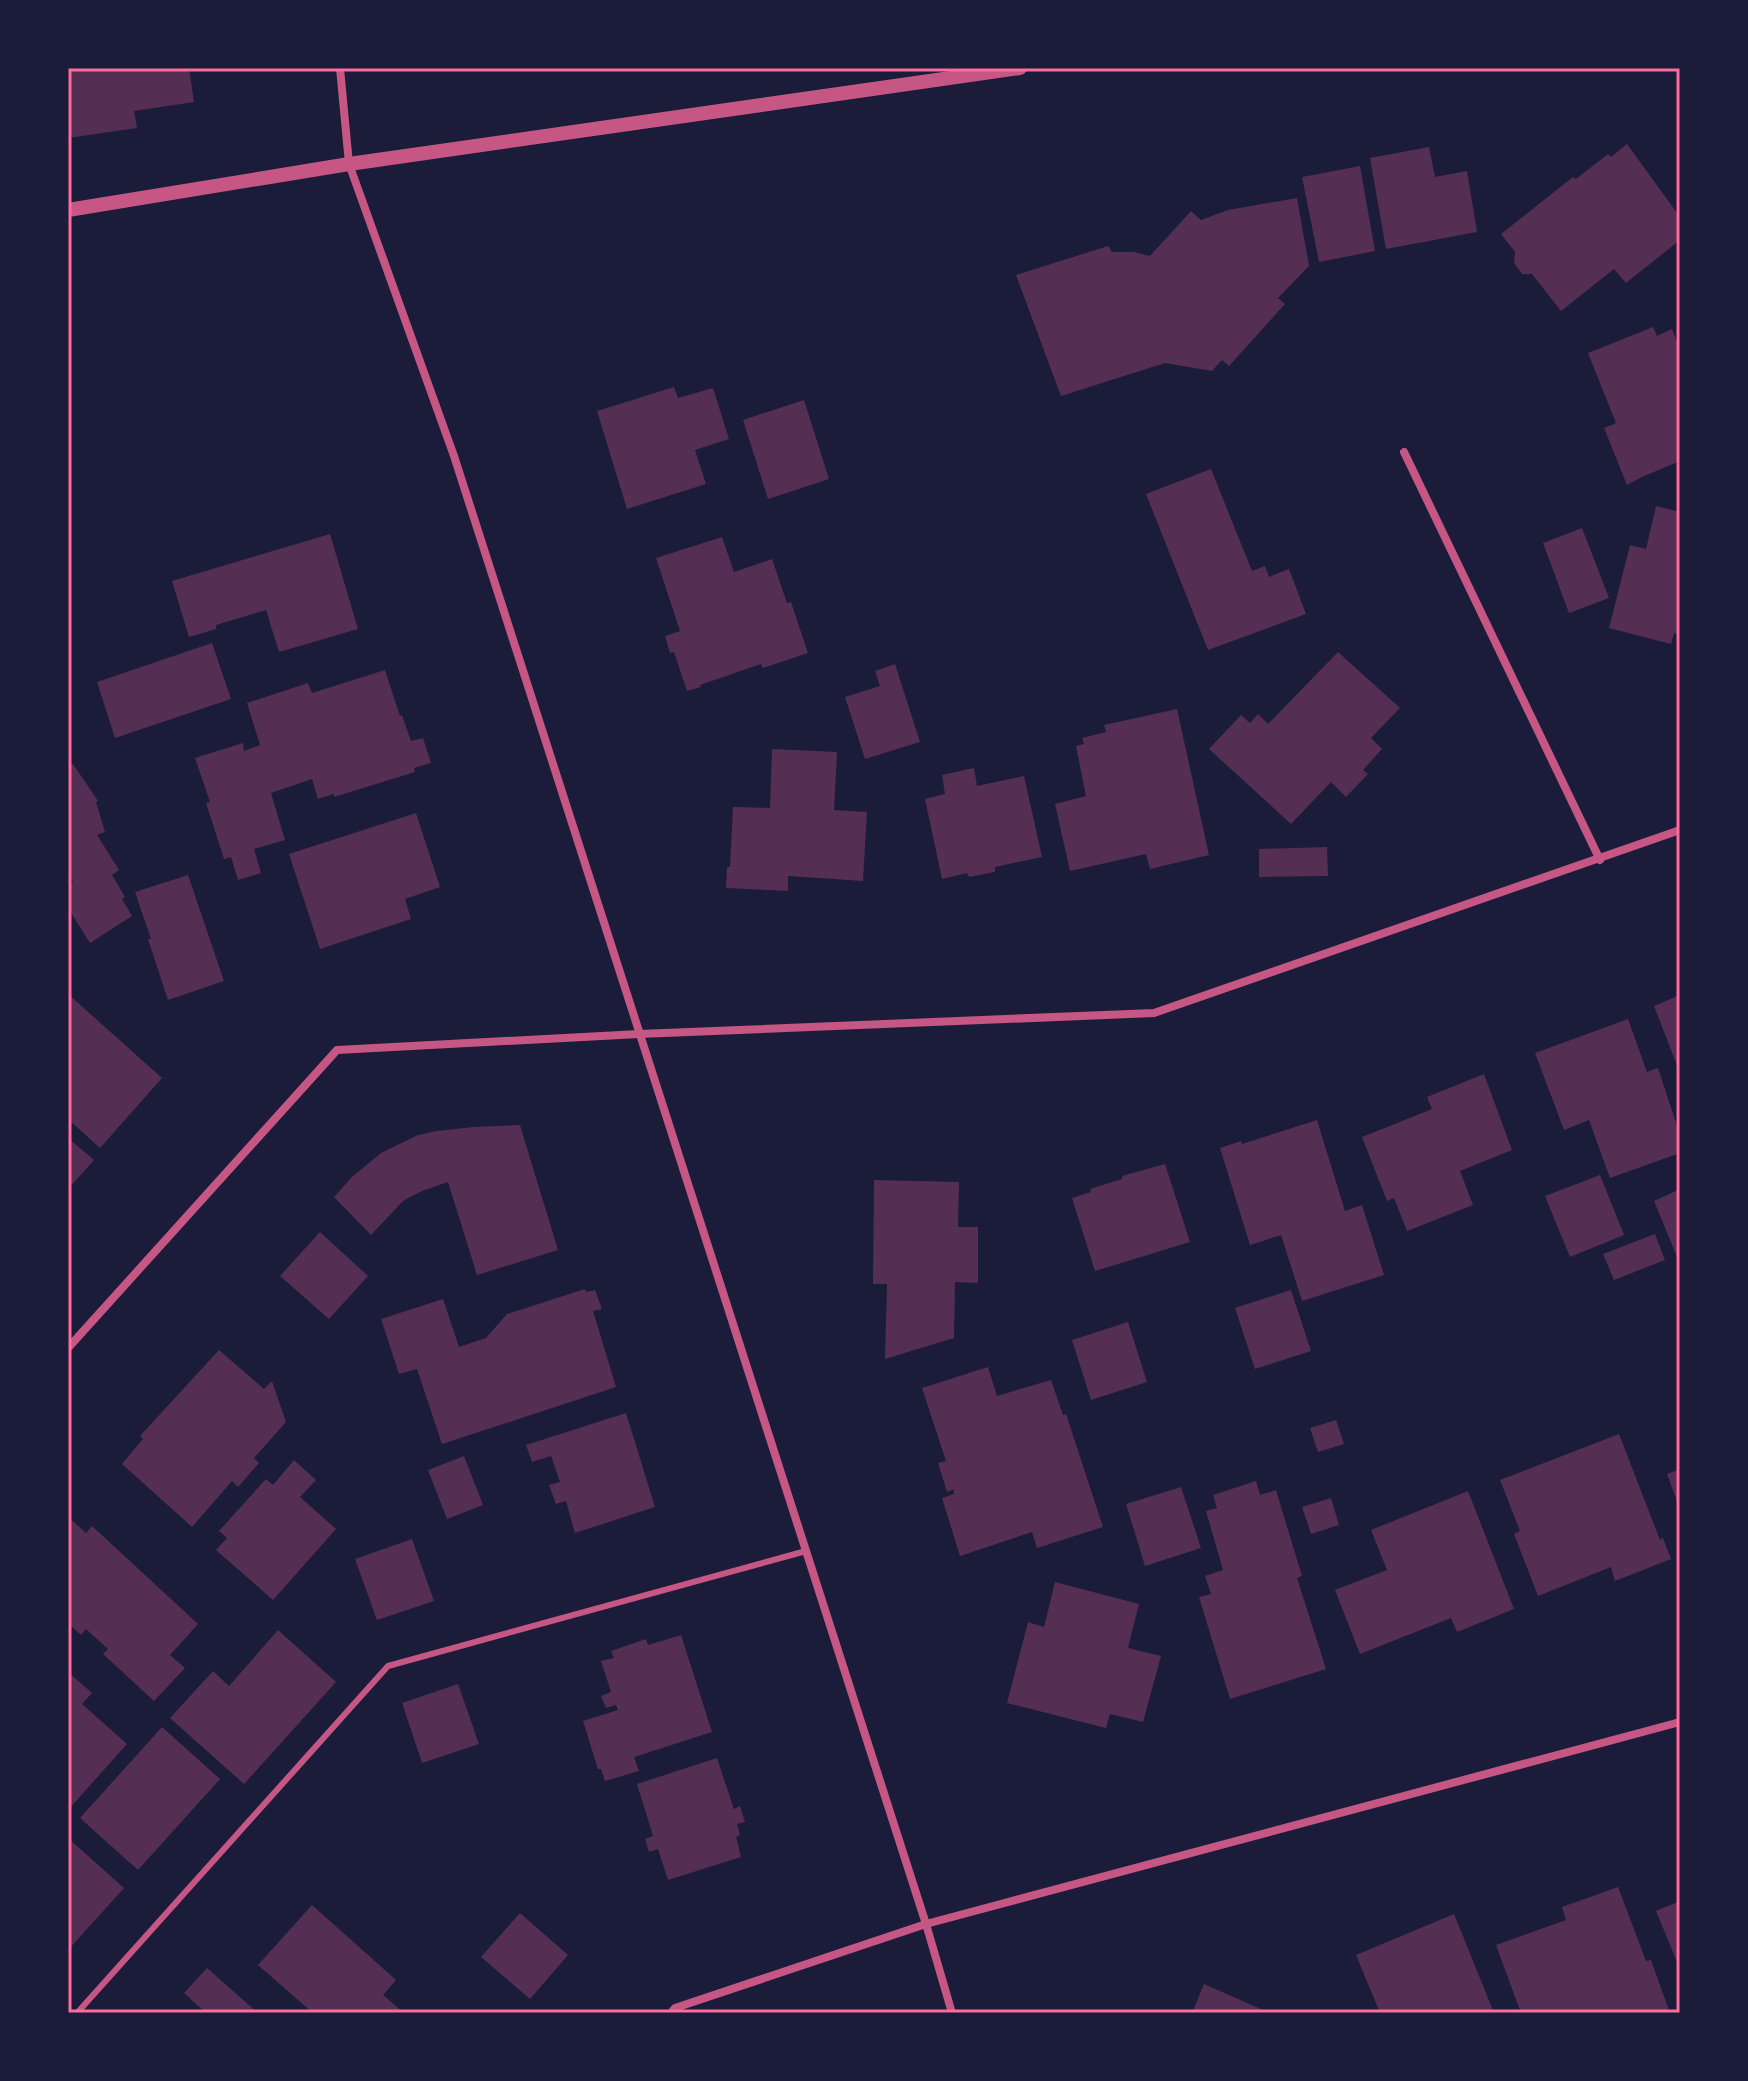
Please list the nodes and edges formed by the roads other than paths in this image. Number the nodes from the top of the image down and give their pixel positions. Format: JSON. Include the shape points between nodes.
{"nodes":[{"id":1,"x":340,"y":68,"type":"edge"},
{"id":2,"x":1020,"y":68,"type":"edge"},
{"id":3,"x":349,"y":164,"type":"junction"},
{"id":4,"x":68,"y":210,"type":"edge"},
{"id":5,"x":1404,"y":452,"type":"dead end"},
{"id":6,"x":1680,"y":830,"type":"edge"},
{"id":7,"x":1600,"y":860,"type":"junction"},
{"id":8,"x":639,"y":1034,"type":"junction"},
{"id":9,"x":68,"y":1348,"type":"edge"},
{"id":10,"x":806,"y":1551,"type":"junction"},
{"id":11,"x":1680,"y":1722,"type":"edge"},
{"id":12,"x":926,"y":1924,"type":"junction"},
{"id":13,"x":77,"y":2013,"type":"edge"},
{"id":14,"x":671,"y":2013,"type":"edge"},
{"id":15,"x":952,"y":2013,"type":"edge"}],
"edges":[{"from":1,"to":3,"type":"street"},
{"from":2,"to":3,"type":"street"},
{"from":3,"to":4,"type":"street"},
{"from":3,"to":8,"type":"street","via":[[454,456]]},
{"from":5,"to":7,"type":"street"},
{"from":6,"to":7,"type":"street"},
{"from":7,"to":8,"type":"street","via":[[1154,1013]]},
{"from":8,"to":9,"type":"street","via":[[337,1050]]},
{"from":8,"to":10,"type":"street"},
{"from":10,"to":12,"type":"street"},
{"from":10,"to":13,"type":"lane","via":[[388,1666]]},
{"from":11,"to":12,"type":"street"},
{"from":12,"to":14,"type":"street"},
{"from":12,"to":15,"type":"street"}]}
